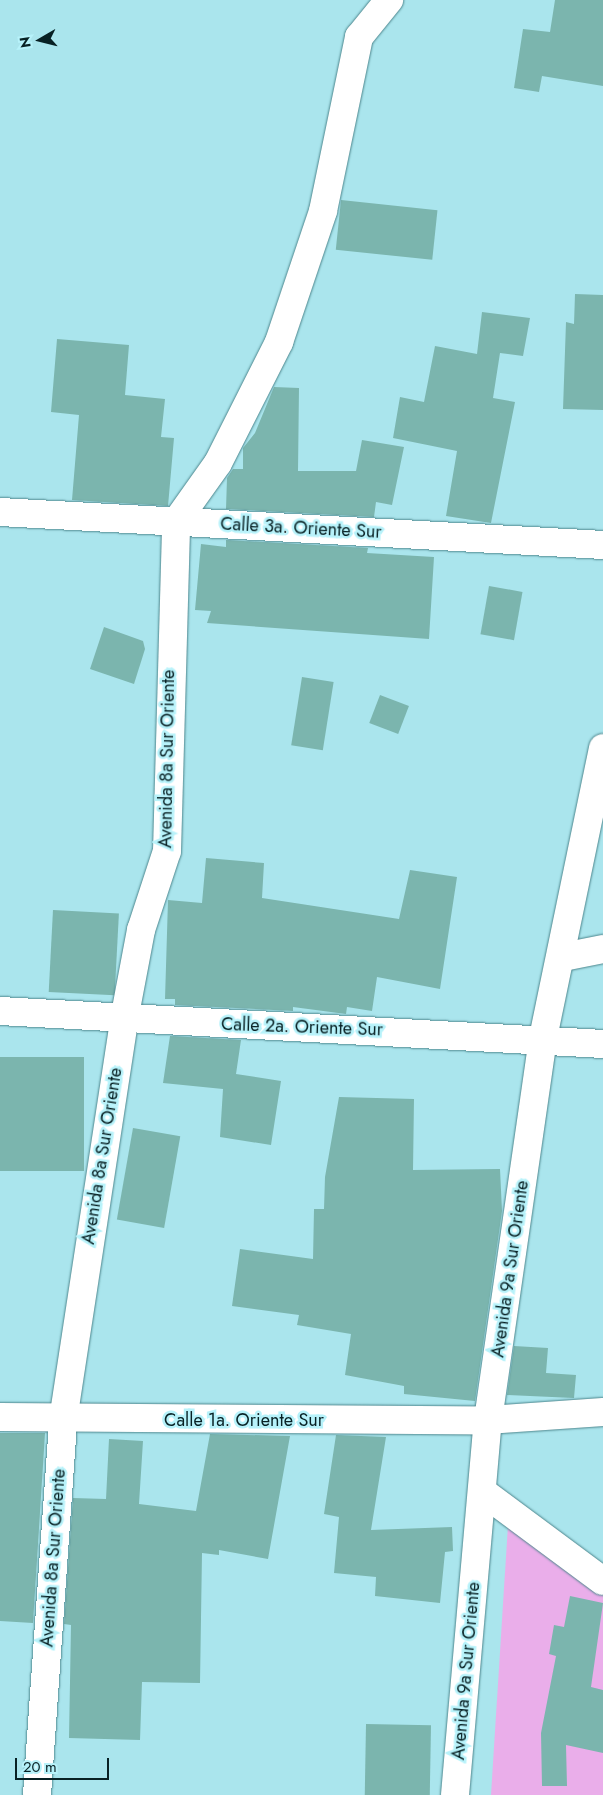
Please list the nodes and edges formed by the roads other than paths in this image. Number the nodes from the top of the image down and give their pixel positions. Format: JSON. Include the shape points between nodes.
{"nodes":[{"id":1,"x":389,"y":0,"type":"edge"},
{"id":2,"x":0,"y":512,"type":"edge"},
{"id":3,"x":176,"y":522,"type":"junction"},
{"id":4,"x":603,"y":545,"type":"edge"},
{"id":5,"x":603,"y":748,"type":"edge"},
{"id":6,"x":603,"y":949,"type":"edge"},
{"id":7,"x":563,"y":957,"type":"junction"},
{"id":8,"x":0,"y":1011,"type":"edge"},
{"id":9,"x":124,"y":1020,"type":"junction"},
{"id":10,"x":543,"y":1038,"type":"junction"},
{"id":11,"x":603,"y":1044,"type":"edge"},
{"id":12,"x":603,"y":1412,"type":"edge"},
{"id":13,"x":0,"y":1417,"type":"edge"},
{"id":14,"x":63,"y":1420,"type":"junction"},
{"id":15,"x":488,"y":1420,"type":"junction"},
{"id":16,"x":483,"y":1492,"type":"junction"},
{"id":17,"x":603,"y":1581,"type":"edge"},
{"id":18,"x":37,"y":1795,"type":"edge"},
{"id":19,"x":455,"y":1795,"type":"edge"}],
"edges":[{"from":1,"to":3,"type":"street","via":[[359,37],[323,211],[279,342],[218,463]]},
{"from":2,"to":3,"type":"street","name":"Calle 3a. Oriente Sur"},
{"from":3,"to":4,"type":"street","name":"Calle 3a. Oriente Sur"},
{"from":3,"to":9,"type":"street","name":"Avenida 8a Sur Oriente","via":[[167,851],[142,930]]},
{"from":5,"to":7,"type":"street","name":"Avenida 9a Sur Oriente"},
{"from":6,"to":7,"type":"street"},
{"from":7,"to":10,"type":"street","name":"Avenida 9a Sur Oriente"},
{"from":8,"to":9,"type":"street","name":"Calle 2a. Oriente Sur"},
{"from":9,"to":10,"type":"street","name":"Calle 2a. Oriente Sur"},
{"from":9,"to":14,"type":"street","name":"Avenida 8a Sur Oriente"},
{"from":10,"to":11,"type":"street","name":"Calle 2a. Oriente Sur"},
{"from":10,"to":15,"type":"street","name":"Avenida 9a Sur Oriente"},
{"from":12,"to":15,"type":"street","name":"Calle 1a. Oriente Sur"},
{"from":13,"to":14,"type":"street","name":"Calle 1a. Oriente Sur"},
{"from":14,"to":15,"type":"street","name":"Calle 1a. Oriente Sur"},
{"from":14,"to":18,"type":"street","name":"Avenida 8a Sur Oriente"},
{"from":15,"to":16,"type":"street","name":"Avenida 9a Sur Oriente"},
{"from":16,"to":17,"type":"street"},
{"from":16,"to":19,"type":"street","name":"Avenida 9a Sur Oriente"}]}
